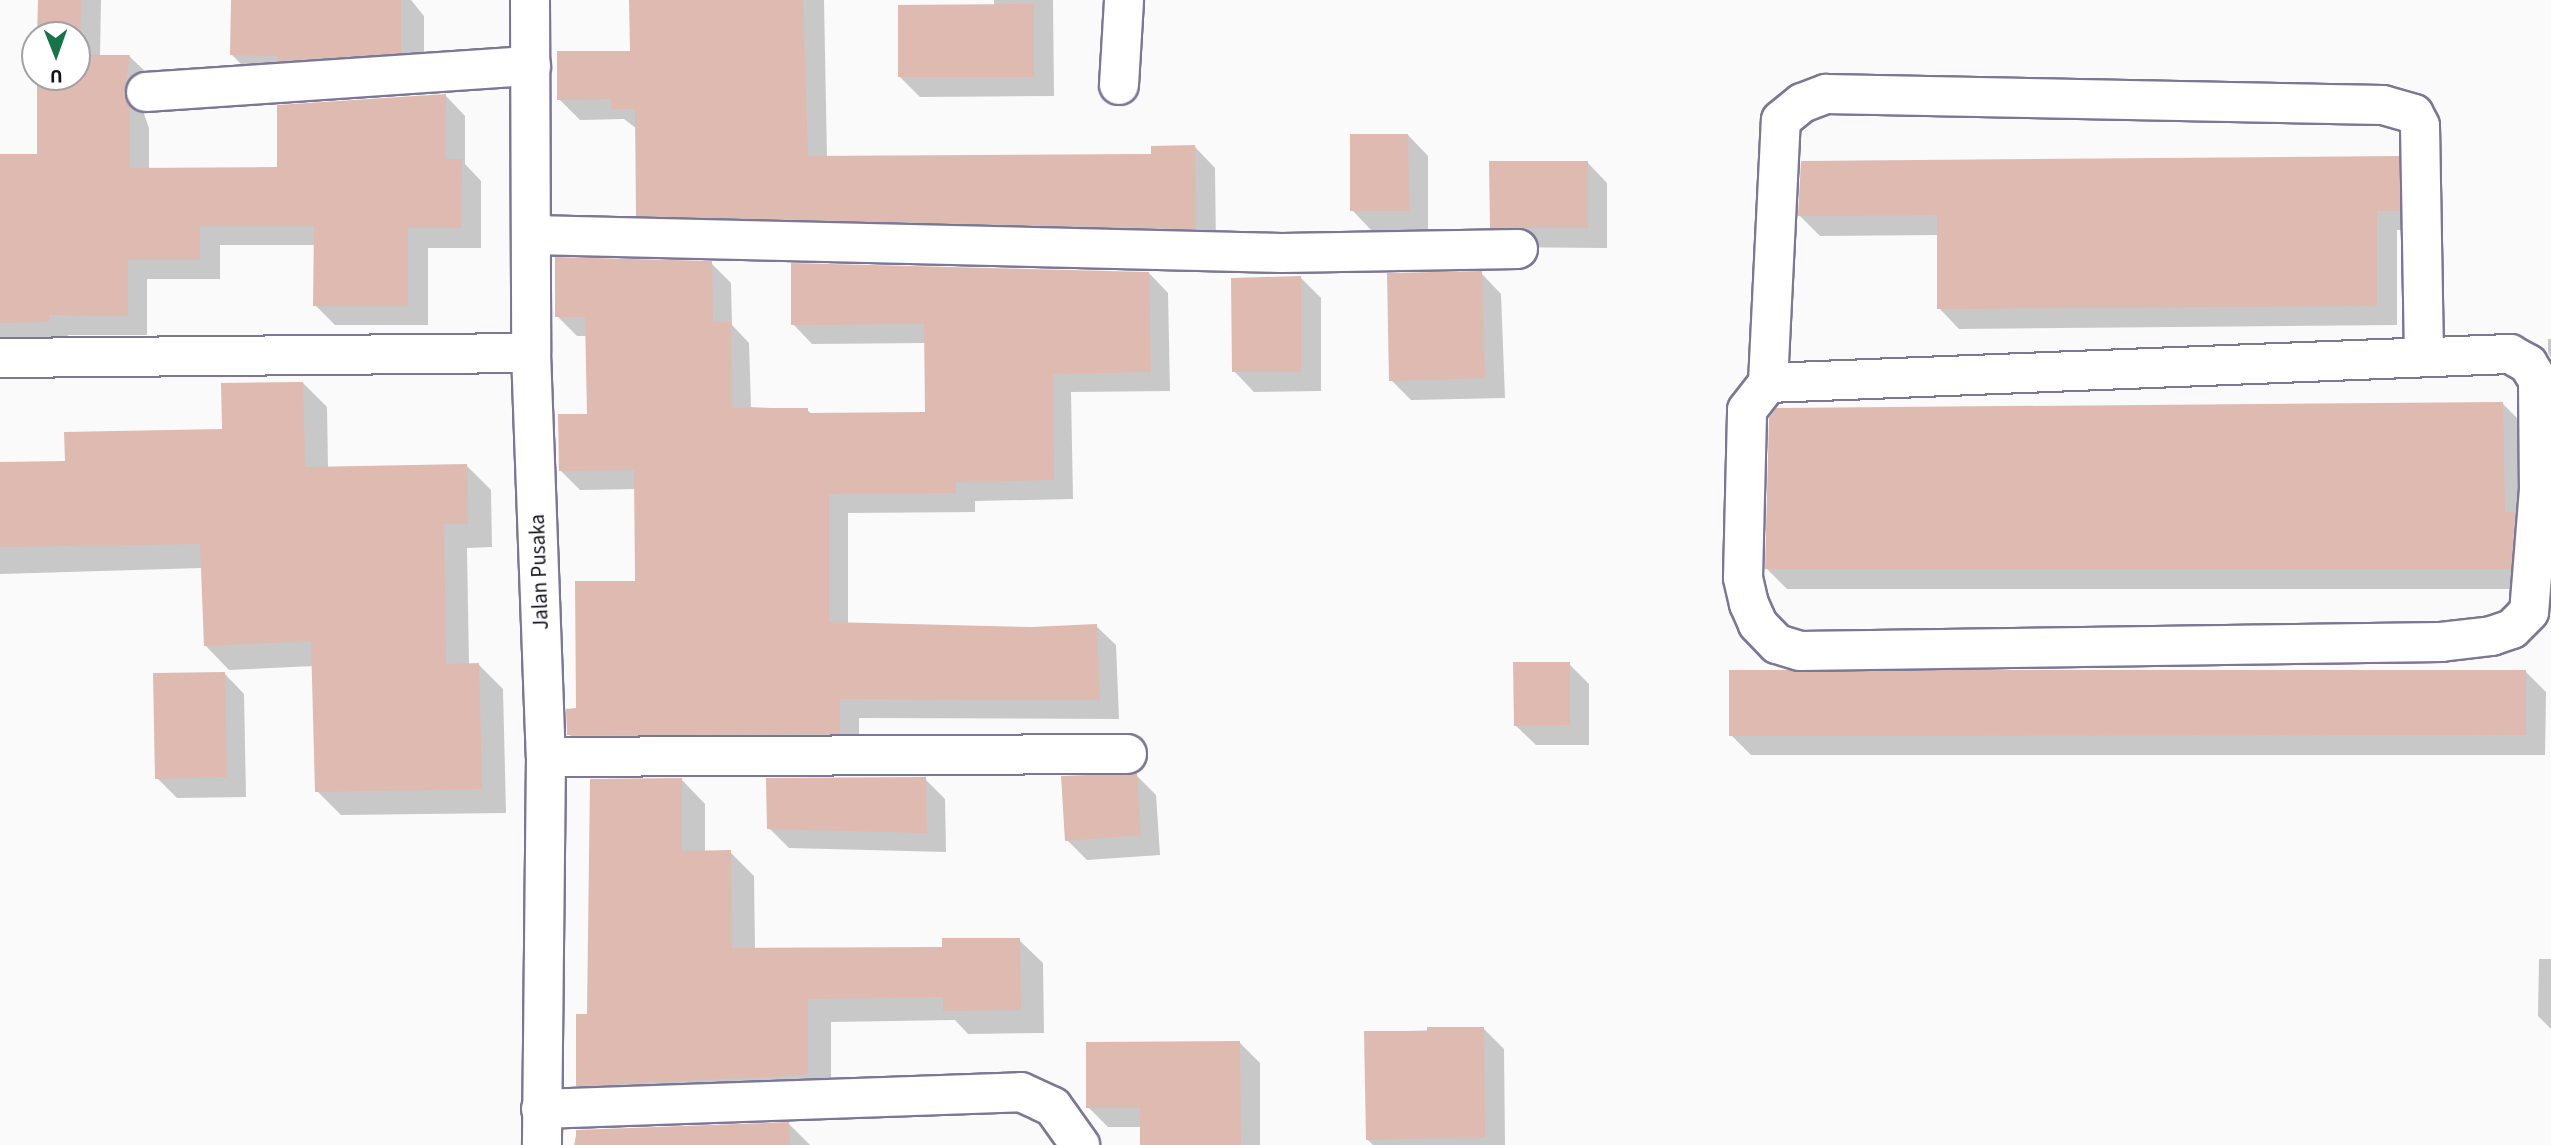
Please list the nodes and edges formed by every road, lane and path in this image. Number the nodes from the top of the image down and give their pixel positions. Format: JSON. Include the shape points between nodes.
{"nodes":[{"id":1,"x":530,"y":0,"type":"edge"},
{"id":2,"x":1124,"y":0,"type":"edge"},
{"id":3,"x":531,"y":66,"type":"junction"},
{"id":4,"x":1119,"y":85,"type":"dead end"},
{"id":5,"x":146,"y":92,"type":"dead end"},
{"id":6,"x":533,"y":235,"type":"junction"},
{"id":7,"x":1518,"y":249,"type":"dead end"},
{"id":8,"x":531,"y":353,"type":"junction"},
{"id":9,"x":2424,"y":357,"type":"junction"},
{"id":10,"x":0,"y":358,"type":"edge"},
{"id":11,"x":1768,"y":383,"type":"junction"},
{"id":12,"x":2545,"y":488,"type":"edge"},
{"id":13,"x":1128,"y":754,"type":"dead end"},
{"id":14,"x":546,"y":757,"type":"junction"},
{"id":15,"x":542,"y":1127,"type":"edge"},
{"id":16,"x":1080,"y":1145,"type":"edge"}],
"edges":[{"from":1,"to":3,"type":"street","name":"Jalan Pusaka"},
{"from":2,"to":4,"type":"street"},
{"from":3,"to":5,"type":"street"},
{"from":3,"to":6,"type":"street","name":"Jalan Pusaka"},
{"from":6,"to":7,"type":"street","via":[[1282,253]]},
{"from":6,"to":8,"type":"street","name":"Jalan Pusaka"},
{"from":8,"to":10,"type":"street"},
{"from":8,"to":14,"type":"street","name":"Jalan Pusaka"},
{"from":9,"to":11,"type":"street"},
{"from":9,"to":11,"type":"street","via":[[2420,126],[2414,114],[2384,105],[1826,94],[1802,103],[1781,120]]},
{"from":9,"to":12,"type":"street","via":[[2510,354],[2528,364],[2538,380]]},
{"from":11,"to":12,"type":"street","via":[[1747,410],[1743,578],[1758,624],[1777,644],[1800,651],[2441,642],[2492,636],[2512,629],[2529,612]]},
{"from":13,"to":14,"type":"street"},
{"from":14,"to":15,"type":"street","name":"Jalan Pusaka"},
{"from":15,"to":16,"type":"street","via":[[1021,1093],[1053,1107]]}]}
